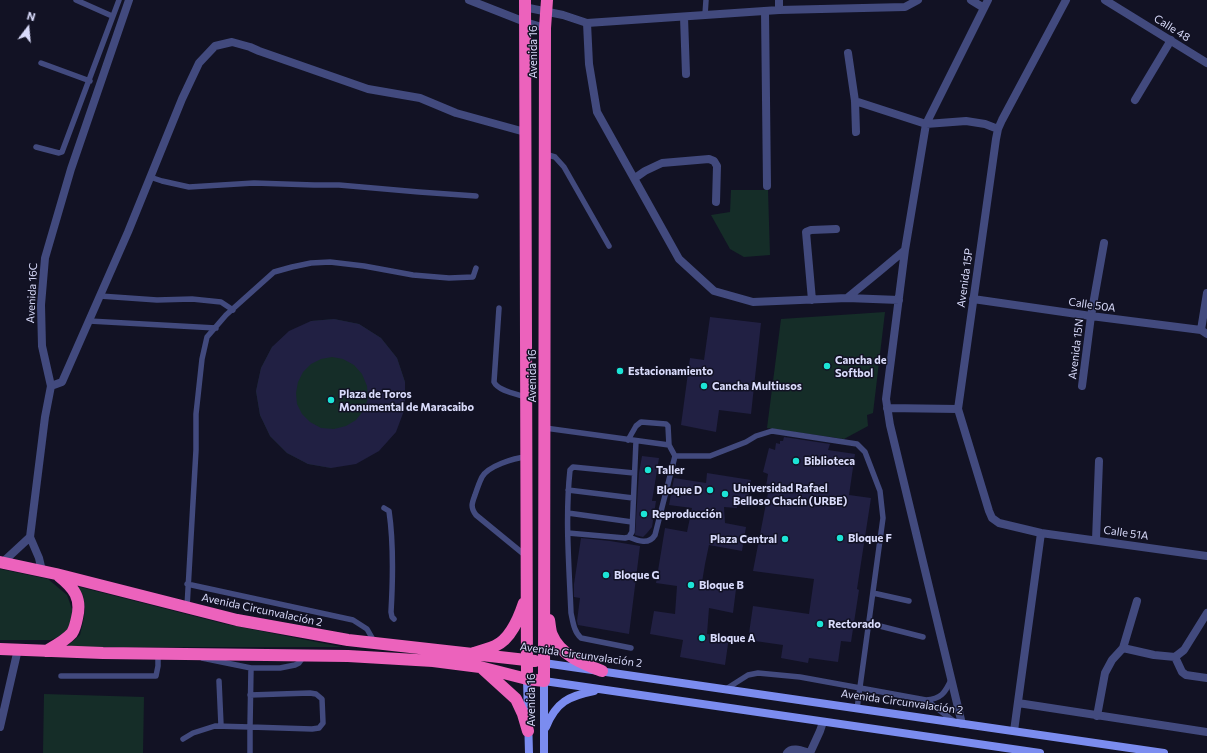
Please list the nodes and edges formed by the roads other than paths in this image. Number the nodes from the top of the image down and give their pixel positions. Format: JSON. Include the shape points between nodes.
{"nodes":[{"id":1,"x":76,"y":0,"type":"edge"},
{"id":2,"x":119,"y":0,"type":"edge"},
{"id":3,"x":129,"y":0,"type":"edge"},
{"id":4,"x":469,"y":0,"type":"edge"},
{"id":5,"x":706,"y":0,"type":"edge"},
{"id":6,"x":779,"y":0,"type":"edge"},
{"id":7,"x":918,"y":0,"type":"edge"},
{"id":8,"x":971,"y":0,"type":"edge"},
{"id":9,"x":988,"y":0,"type":"edge"},
{"id":10,"x":1066,"y":0,"type":"edge"},
{"id":11,"x":1105,"y":0,"type":"edge"},
{"id":12,"x":524,"y":3,"type":"edge"},
{"id":13,"x":547,"y":5,"type":"edge"},
{"id":14,"x":984,"y":8,"type":"junction"},
{"id":15,"x":779,"y":10,"type":"junction"},
{"id":16,"x":765,"y":11,"type":"junction"},
{"id":17,"x":705,"y":15,"type":"junction"},
{"id":18,"x":112,"y":16,"type":"junction"},
{"id":19,"x":684,"y":16,"type":"junction"},
{"id":20,"x":525,"y":22,"type":"junction"},
{"id":21,"x":587,"y":23,"type":"junction"},
{"id":22,"x":545,"y":28,"type":"junction"},
{"id":23,"x":1170,"y":40,"type":"junction"},
{"id":24,"x":848,"y":53,"type":"dead end"},
{"id":25,"x":41,"y":63,"type":"dead end"},
{"id":26,"x":1207,"y":63,"type":"edge"},
{"id":27,"x":686,"y":74,"type":"dead end"},
{"id":28,"x":90,"y":81,"type":"junction"},
{"id":29,"x":1135,"y":100,"type":"dead end"},
{"id":30,"x":855,"y":101,"type":"junction"},
{"id":31,"x":926,"y":124,"type":"junction"},
{"id":32,"x":998,"y":130,"type":"junction"},
{"id":33,"x":525,"y":132,"type":"junction"},
{"id":34,"x":856,"y":132,"type":"dead end"},
{"id":35,"x":36,"y":147,"type":"dead end"},
{"id":36,"x":545,"y":154,"type":"junction"},
{"id":37,"x":150,"y":177,"type":"junction"},
{"id":38,"x":635,"y":178,"type":"junction"},
{"id":39,"x":767,"y":186,"type":"dead end"},
{"id":40,"x":476,"y":196,"type":"dead end"},
{"id":41,"x":716,"y":202,"type":"dead end"},
{"id":42,"x":836,"y":229,"type":"dead end"},
{"id":43,"x":1104,"y":243,"type":"dead end"},
{"id":44,"x":609,"y":246,"type":"dead end"},
{"id":45,"x":905,"y":250,"type":"junction"},
{"id":46,"x":476,"y":268,"type":"dead end"},
{"id":47,"x":1207,"y":293,"type":"edge"},
{"id":48,"x":100,"y":296,"type":"junction"},
{"id":49,"x":847,"y":298,"type":"junction"},
{"id":50,"x":973,"y":299,"type":"junction"},
{"id":51,"x":812,"y":300,"type":"junction"},
{"id":52,"x":899,"y":300,"type":"junction"},
{"id":53,"x":499,"y":308,"type":"dead end"},
{"id":54,"x":233,"y":310,"type":"junction"},
{"id":55,"x":1091,"y":316,"type":"junction"},
{"id":56,"x":89,"y":321,"type":"junction"},
{"id":57,"x":216,"y":328,"type":"junction"},
{"id":58,"x":1204,"y":332,"type":"edge"},
{"id":59,"x":51,"y":386,"type":"junction"},
{"id":60,"x":1082,"y":386,"type":"dead end"},
{"id":61,"x":526,"y":397,"type":"junction"},
{"id":62,"x":887,"y":408,"type":"junction"},
{"id":63,"x":958,"y":409,"type":"junction"},
{"id":64,"x":544,"y":428,"type":"junction"},
{"id":65,"x":628,"y":440,"type":"junction"},
{"id":66,"x":636,"y":441,"type":"junction"},
{"id":67,"x":669,"y":445,"type":"junction"},
{"id":68,"x":674,"y":456,"type":"junction"},
{"id":69,"x":526,"y":457,"type":"junction"},
{"id":70,"x":1099,"y":461,"type":"dead end"},
{"id":71,"x":634,"y":473,"type":"junction"},
{"id":72,"x":568,"y":490,"type":"junction"},
{"id":73,"x":633,"y":498,"type":"junction"},
{"id":74,"x":384,"y":508,"type":"dead end"},
{"id":75,"x":568,"y":513,"type":"junction"},
{"id":76,"x":632,"y":522,"type":"junction"},
{"id":77,"x":568,"y":533,"type":"junction"},
{"id":78,"x":1041,"y":533,"type":"junction"},
{"id":79,"x":30,"y":537,"type":"junction"},
{"id":80,"x":629,"y":537,"type":"junction"},
{"id":81,"x":1096,"y":540,"type":"junction"},
{"id":82,"x":527,"y":556,"type":"junction"},
{"id":83,"x":1207,"y":556,"type":"edge"},
{"id":84,"x":2,"y":562,"type":"edge"},
{"id":85,"x":42,"y":571,"type":"junction"},
{"id":86,"x":56,"y":574,"type":"junction"},
{"id":87,"x":188,"y":584,"type":"junction"},
{"id":88,"x":873,"y":593,"type":"junction"},
{"id":89,"x":527,"y":594,"type":"junction"},
{"id":90,"x":544,"y":597,"type":"junction"},
{"id":91,"x":909,"y":601,"type":"dead end"},
{"id":92,"x":1137,"y":601,"type":"dead end"},
{"id":93,"x":187,"y":607,"type":"junction"},
{"id":94,"x":1207,"y":613,"type":"edge"},
{"id":95,"x":394,"y":619,"type":"dead end"},
{"id":96,"x":868,"y":623,"type":"junction"},
{"id":97,"x":924,"y":637,"type":"dead end"},
{"id":98,"x":376,"y":643,"type":"junction"},
{"id":99,"x":631,"y":648,"type":"dead end"},
{"id":100,"x":1124,"y":648,"type":"junction"},
{"id":101,"x":0,"y":649,"type":"edge"},
{"id":102,"x":18,"y":649,"type":"junction"},
{"id":103,"x":46,"y":651,"type":"junction"},
{"id":104,"x":158,"y":653,"type":"junction"},
{"id":105,"x":193,"y":654,"type":"junction"},
{"id":106,"x":472,"y":654,"type":"junction"},
{"id":107,"x":304,"y":655,"type":"junction"},
{"id":108,"x":1175,"y":657,"type":"junction"},
{"id":109,"x":527,"y":660,"type":"junction"},
{"id":110,"x":544,"y":663,"type":"junction"},
{"id":111,"x":480,"y":667,"type":"junction"},
{"id":112,"x":251,"y":668,"type":"junction"},
{"id":113,"x":602,"y":671,"type":"junction"},
{"id":114,"x":61,"y":676,"type":"dead end"},
{"id":115,"x":1207,"y":678,"type":"edge"},
{"id":116,"x":527,"y":679,"type":"junction"},
{"id":117,"x":951,"y":680,"type":"junction"},
{"id":118,"x":219,"y":681,"type":"dead end"},
{"id":119,"x":544,"y":681,"type":"junction"},
{"id":120,"x":859,"y":688,"type":"junction"},
{"id":121,"x":599,"y":690,"type":"junction"},
{"id":122,"x":726,"y":690,"type":"junction"},
{"id":123,"x":250,"y":695,"type":"junction"},
{"id":124,"x":926,"y":700,"type":"junction"},
{"id":125,"x":1018,"y":703,"type":"junction"},
{"id":126,"x":856,"y":709,"type":"junction"},
{"id":127,"x":1097,"y":716,"type":"junction"},
{"id":128,"x":822,"y":722,"type":"junction"},
{"id":129,"x":959,"y":724,"type":"junction"},
{"id":130,"x":221,"y":725,"type":"junction"},
{"id":131,"x":0,"y":727,"type":"edge"},
{"id":132,"x":250,"y":727,"type":"junction"},
{"id":133,"x":528,"y":731,"type":"junction"},
{"id":134,"x":544,"y":731,"type":"junction"},
{"id":135,"x":1014,"y":731,"type":"junction"},
{"id":136,"x":1207,"y":732,"type":"edge"},
{"id":137,"x":184,"y":739,"type":"dead end"},
{"id":138,"x":250,"y":753,"type":"edge"},
{"id":139,"x":529,"y":753,"type":"edge"},
{"id":140,"x":544,"y":753,"type":"edge"},
{"id":141,"x":787,"y":753,"type":"edge"},
{"id":142,"x":810,"y":753,"type":"edge"},
{"id":143,"x":1040,"y":753,"type":"edge"},
{"id":144,"x":1164,"y":753,"type":"edge"}],
"edges":[{"from":1,"to":18,"type":"lane"},
{"from":2,"to":18,"type":"lane"},
{"from":3,"to":59,"type":"street","name":"Avenida 16C","via":[[71,169],[45,258],[42,346]]},
{"from":4,"to":20,"type":"street"},
{"from":5,"to":17,"type":"lane"},
{"from":6,"to":15,"type":"street"},
{"from":7,"to":15,"type":"street","via":[[904,7]]},
{"from":8,"to":14,"type":"street"},
{"from":9,"to":14,"type":"street"},
{"from":10,"to":32,"type":"street","name":"Avenida 15P"},
{"from":11,"to":23,"type":"street","name":"Calle 48"},
{"from":12,"to":13,"type":"street"},
{"from":12,"to":20,"type":"highway","name":"Avenida 16"},
{"from":13,"to":21,"type":"street","via":[[563,15]]},
{"from":13,"to":22,"type":"highway","name":"Avenida 16"},
{"from":14,"to":31,"type":"street"},
{"from":15,"to":16,"type":"street"},
{"from":16,"to":17,"type":"street"},
{"from":16,"to":39,"type":"street"},
{"from":17,"to":19,"type":"street"},
{"from":18,"to":28,"type":"lane"},
{"from":19,"to":21,"type":"street"},
{"from":19,"to":27,"type":"street"},
{"from":20,"to":22,"type":"street"},
{"from":20,"to":33,"type":"highway","name":"Avenida 16"},
{"from":21,"to":38,"type":"street","via":[[589,64],[597,112]]},
{"from":22,"to":36,"type":"highway","name":"Avenida 16"},
{"from":23,"to":26,"type":"street","name":"Calle 48"},
{"from":23,"to":29,"type":"street"},
{"from":24,"to":30,"type":"street"},
{"from":25,"to":28,"type":"lane"},
{"from":28,"to":35,"type":"lane","via":[[62,152]]},
{"from":30,"to":31,"type":"street"},
{"from":30,"to":34,"type":"street"},
{"from":31,"to":32,"type":"street","via":[[966,121]]},
{"from":31,"to":45,"type":"street"},
{"from":32,"to":50,"type":"street","name":"Avenida 15P"},
{"from":33,"to":37,"type":"street","via":[[456,113],[420,98],[368,89],[232,42],[215,46],[199,63]]},
{"from":33,"to":61,"type":"highway","name":"Avenida 16"},
{"from":36,"to":44,"type":"lane","via":[[555,157],[564,167]]},
{"from":36,"to":64,"type":"highway","name":"Avenida 16"},
{"from":37,"to":40,"type":"lane","via":[[189,187],[254,183],[339,185]]},
{"from":37,"to":48,"type":"street"},
{"from":38,"to":41,"type":"street","via":[[662,163],[714,160],[717,166]]},
{"from":38,"to":51,"type":"street","via":[[679,259],[714,291],[753,302]]},
{"from":42,"to":51,"type":"street","via":[[806,232]]},
{"from":43,"to":55,"type":"street","name":"Avenida 15N"},
{"from":45,"to":49,"type":"street"},
{"from":45,"to":52,"type":"street"},
{"from":46,"to":54,"type":"lane","via":[[473,277],[449,278],[330,262],[311,263],[274,272]]},
{"from":47,"to":58,"type":"street"},
{"from":48,"to":54,"type":"lane","via":[[221,302]]},
{"from":48,"to":56,"type":"street"},
{"from":49,"to":51,"type":"street"},
{"from":49,"to":52,"type":"street"},
{"from":50,"to":55,"type":"street","name":"Calle 50A"},
{"from":50,"to":63,"type":"street","name":"Avenida 15P"},
{"from":52,"to":62,"type":"street"},
{"from":53,"to":61,"type":"lane","via":[[494,382],[499,387]]},
{"from":54,"to":57,"type":"lane"},
{"from":55,"to":58,"type":"street","name":"Calle 50A"},
{"from":55,"to":60,"type":"street","name":"Avenida 15N"},
{"from":56,"to":57,"type":"lane"},
{"from":56,"to":59,"type":"street","via":[[62,382]]},
{"from":57,"to":87,"type":"lane","via":[[207,337],[202,359],[196,414]]},
{"from":59,"to":79,"type":"street","name":"Avenida 16C"},
{"from":61,"to":69,"type":"highway","name":"Avenida 16"},
{"from":62,"to":63,"type":"street"},
{"from":62,"to":117,"type":"street"},
{"from":63,"to":78,"type":"street","name":"Avenida 15P","via":[[992,518],[999,523]]},
{"from":64,"to":65,"type":"lane"},
{"from":64,"to":90,"type":"highway","name":"Avenida 16"},
{"from":65,"to":66,"type":"lane"},
{"from":65,"to":67,"type":"lane","via":[[641,422],[666,424]]},
{"from":66,"to":67,"type":"lane"},
{"from":66,"to":71,"type":"lane"},
{"from":67,"to":68,"type":"lane"},
{"from":68,"to":80,"type":"lane","via":[[655,535],[646,542]]},
{"from":68,"to":88,"type":"lane","via":[[710,456],[772,431],[856,444],[865,452],[880,491],[882,505],[883,518]]},
{"from":69,"to":82,"type":"highway","name":"Avenida 16"},
{"from":69,"to":82,"type":"lane","via":[[515,458],[492,468],[482,476],[471,505],[476,515]]},
{"from":70,"to":81,"type":"street"},
{"from":71,"to":72,"type":"lane","via":[[573,467],[570,470]]},
{"from":71,"to":73,"type":"lane"},
{"from":72,"to":73,"type":"lane"},
{"from":72,"to":75,"type":"lane"},
{"from":73,"to":76,"type":"lane"},
{"from":74,"to":95,"type":"lane","via":[[389,511],[392,532],[391,612]]},
{"from":75,"to":76,"type":"lane"},
{"from":75,"to":77,"type":"lane"},
{"from":76,"to":80,"type":"lane"},
{"from":77,"to":80,"type":"lane"},
{"from":77,"to":99,"type":"lane","via":[[571,613],[577,635],[587,640]]},
{"from":78,"to":81,"type":"street","name":"Calle 51A"},
{"from":78,"to":125,"type":"street"},
{"from":79,"to":84,"type":"street"},
{"from":79,"to":85,"type":"street","name":"Avenida 16C"},
{"from":81,"to":83,"type":"street","name":"Calle 51A"},
{"from":82,"to":89,"type":"highway","name":"Avenida 16"},
{"from":84,"to":85,"type":"highway","name":"Avenida Circunvalación 2"},
{"from":85,"to":86,"type":"highway","name":"Avenida Circunvalación 2"},
{"from":86,"to":93,"type":"highway","name":"Avenida Circunvalación 2"},
{"from":86,"to":103,"type":"highway","via":[[69,584],[75,593],[79,608],[73,632]]},
{"from":87,"to":93,"type":"lane"},
{"from":87,"to":98,"type":"lane","via":[[353,620],[367,629]]},
{"from":88,"to":91,"type":"lane"},
{"from":88,"to":96,"type":"lane"},
{"from":89,"to":106,"type":"highway","via":[[518,619],[509,633],[496,645]]},
{"from":89,"to":109,"type":"highway","name":"Avenida 16"},
{"from":90,"to":110,"type":"highway","name":"Avenida 16"},
{"from":90,"to":113,"type":"highway","via":[[552,636],[561,649],[579,661]]},
{"from":92,"to":100,"type":"street"},
{"from":93,"to":98,"type":"highway","name":"Avenida Circunvalación 2","via":[[238,620]]},
{"from":94,"to":108,"type":"street","via":[[1184,650]]},
{"from":96,"to":97,"type":"lane"},
{"from":96,"to":120,"type":"lane"},
{"from":98,"to":106,"type":"highway","name":"Avenida Circunvalación 2"},
{"from":100,"to":108,"type":"street"},
{"from":100,"to":127,"type":"street","via":[[1112,660],[1105,673]]},
{"from":101,"to":102,"type":"highway"},
{"from":102,"to":103,"type":"highway"},
{"from":102,"to":131,"type":"street"},
{"from":103,"to":104,"type":"highway"},
{"from":104,"to":105,"type":"highway"},
{"from":104,"to":114,"type":"lane","via":[[156,676]]},
{"from":105,"to":107,"type":"highway"},
{"from":105,"to":112,"type":"lane","via":[[205,660]]},
{"from":106,"to":109,"type":"highway","name":"Avenida Circunvalación 2"},
{"from":107,"to":111,"type":"highway","via":[[433,661]]},
{"from":107,"to":112,"type":"lane","via":[[299,663],[288,667]]},
{"from":108,"to":115,"type":"street","via":[[1186,675]]},
{"from":109,"to":110,"type":"highway","name":"Avenida Circunvalación 2"},
{"from":109,"to":116,"type":"highway","name":"Avenida 16"},
{"from":110,"to":113,"type":"main road","name":"Avenida Circunvalación 2"},
{"from":110,"to":119,"type":"highway","name":"Avenida 16"},
{"from":111,"to":116,"type":"highway"},
{"from":111,"to":133,"type":"highway","via":[[516,699]]},
{"from":112,"to":123,"type":"lane"},
{"from":113,"to":122,"type":"main road","name":"Avenida Circunvalación 2"},
{"from":116,"to":119,"type":"highway"},
{"from":116,"to":133,"type":"main road","name":"Avenida 16"},
{"from":117,"to":124,"type":"lane","via":[[945,692],[938,698]]},
{"from":117,"to":129,"type":"street"},
{"from":118,"to":130,"type":"lane"},
{"from":119,"to":121,"type":"main road"},
{"from":119,"to":134,"type":"main road","name":"Avenida 16"},
{"from":120,"to":122,"type":"lane","via":[[800,677],[758,673],[748,675]]},
{"from":120,"to":124,"type":"lane"},
{"from":120,"to":126,"type":"lane"},
{"from":121,"to":128,"type":"main road"},
{"from":121,"to":134,"type":"main road","via":[[580,693],[563,702],[550,715]]},
{"from":122,"to":126,"type":"main road","name":"Avenida Circunvalación 2"},
{"from":123,"to":132,"type":"lane"},
{"from":123,"to":132,"type":"lane","via":[[316,694],[322,699],[324,719],[317,729]]},
{"from":124,"to":129,"type":"lane"},
{"from":125,"to":127,"type":"street"},
{"from":125,"to":135,"type":"street"},
{"from":126,"to":129,"type":"main road","name":"Avenida Circunvalación 2"},
{"from":127,"to":136,"type":"street"},
{"from":128,"to":142,"type":"street"},
{"from":128,"to":143,"type":"main road"},
{"from":129,"to":135,"type":"main road","name":"Avenida Circunvalación 2"},
{"from":130,"to":132,"type":"lane"},
{"from":130,"to":137,"type":"lane","via":[[209,727]]},
{"from":132,"to":138,"type":"lane"},
{"from":133,"to":139,"type":"main road","name":"Avenida 16"},
{"from":134,"to":140,"type":"main road","name":"Avenida 16"},
{"from":135,"to":144,"type":"main road","name":"Avenida Circunvalación 2"},
{"from":141,"to":142,"type":"street","via":[[793,749]]}]}
